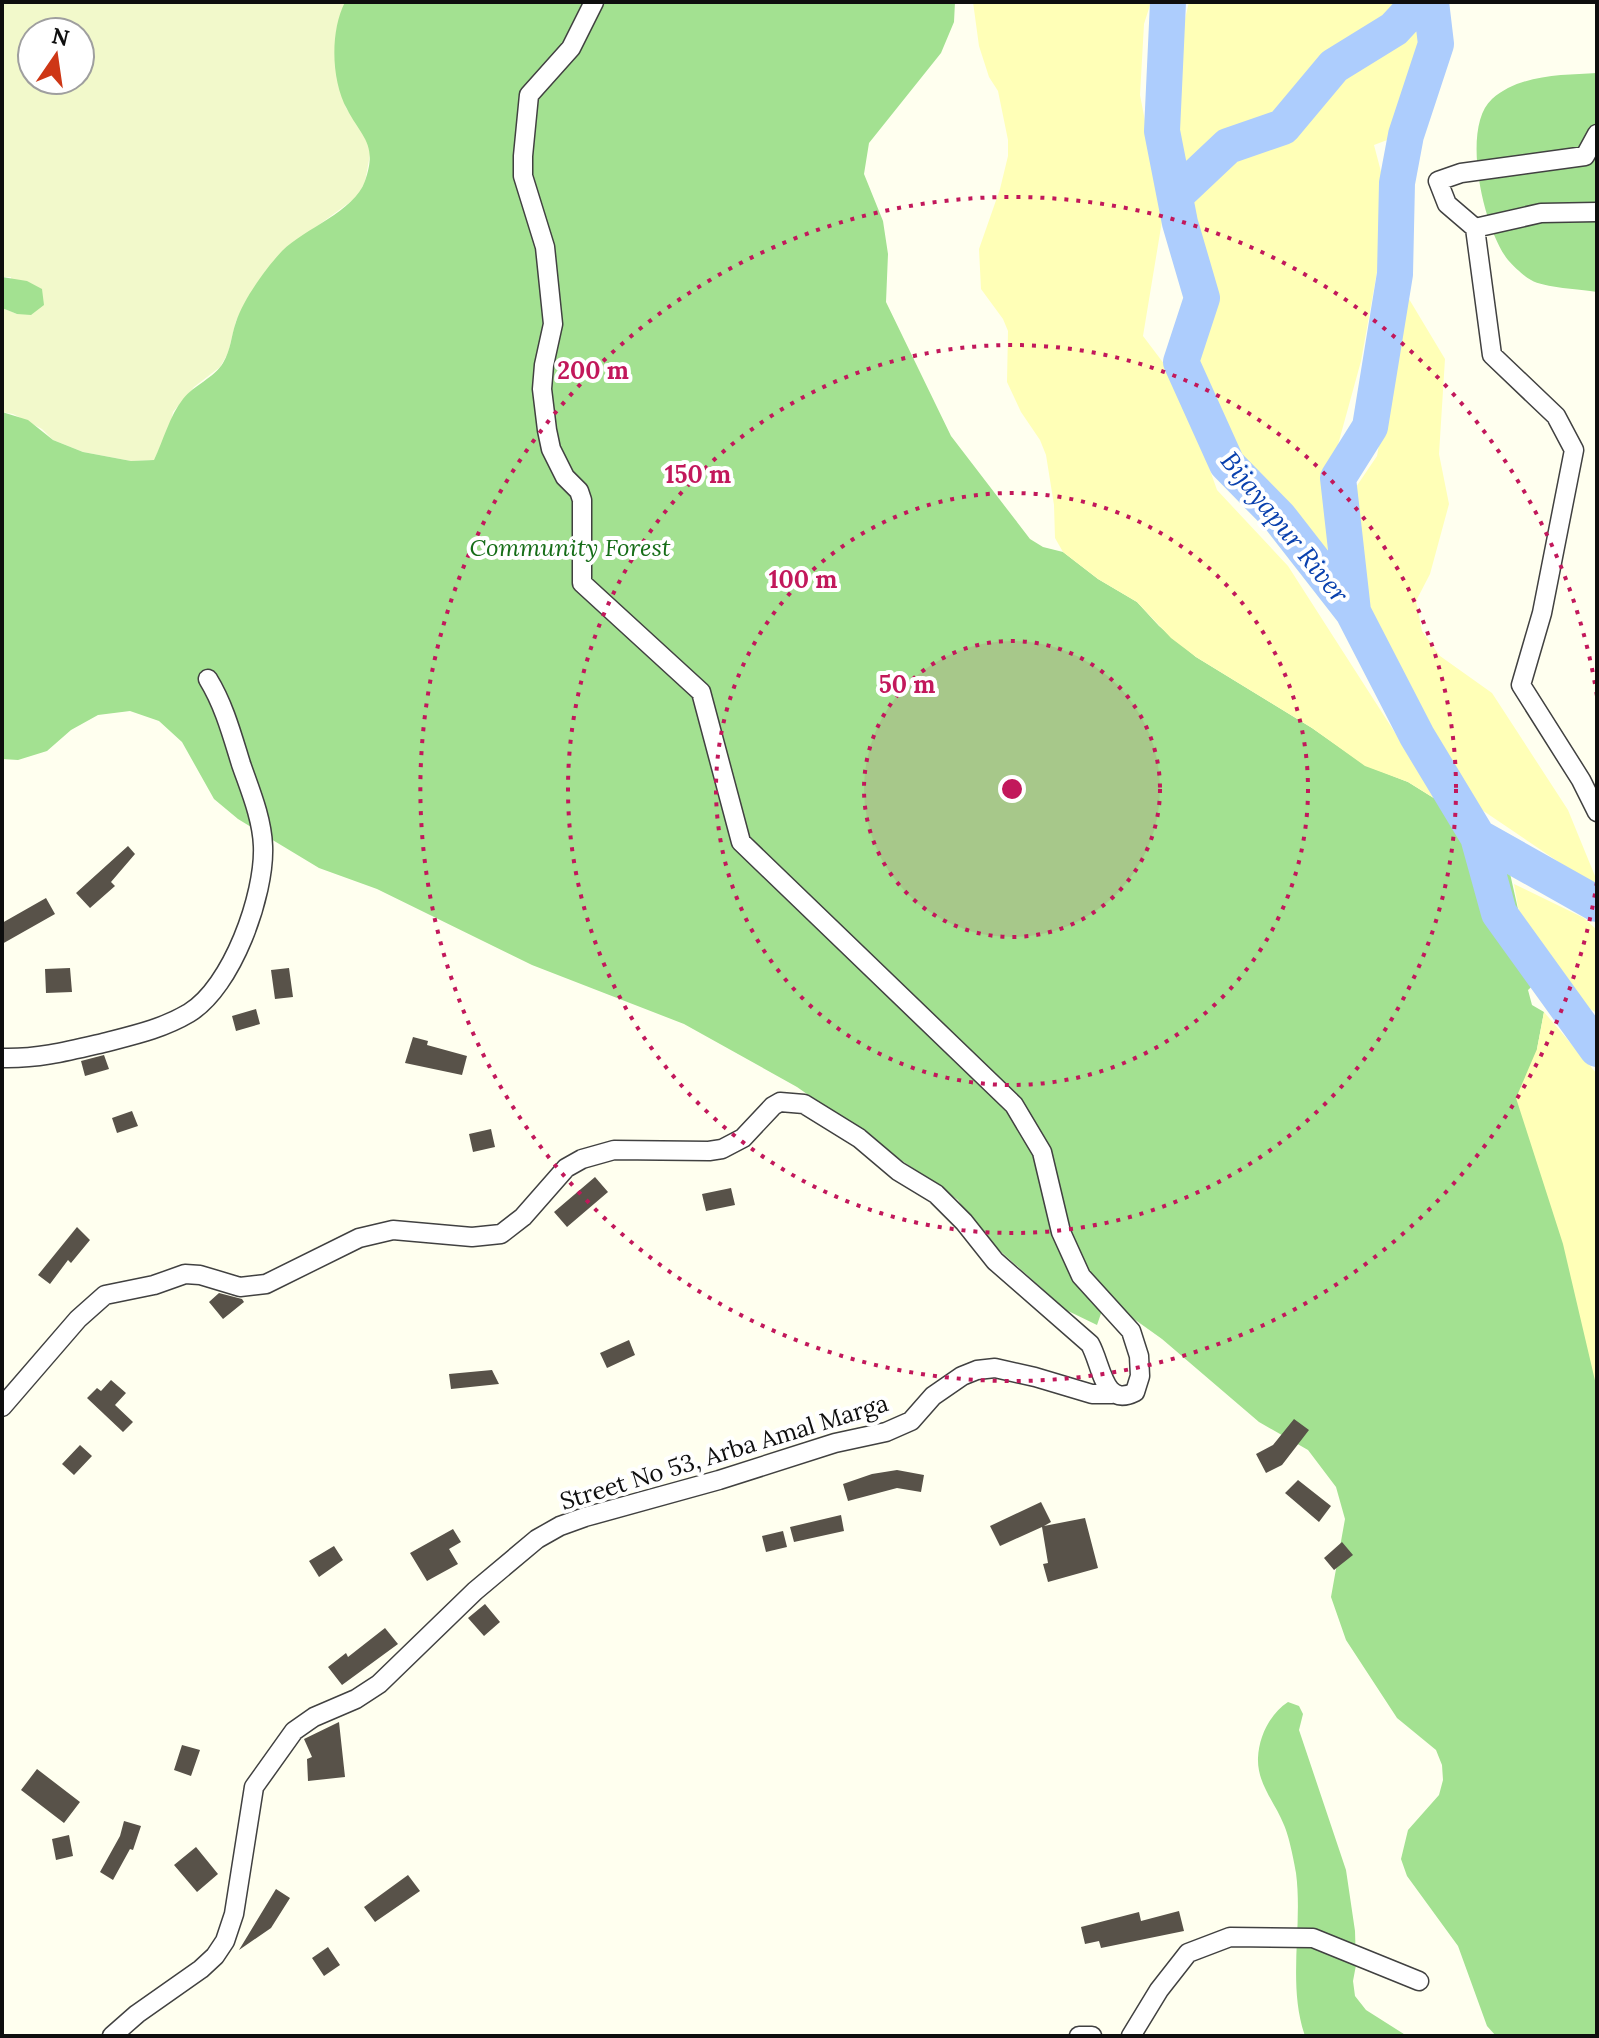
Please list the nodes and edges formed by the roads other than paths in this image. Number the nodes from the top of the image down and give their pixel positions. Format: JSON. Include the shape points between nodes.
{"nodes":[{"id":1,"x":594,"y":2,"type":"edge"},
{"id":2,"x":1597,"y":134,"type":"edge"},
{"id":3,"x":1597,"y":212,"type":"edge"},
{"id":4,"x":1475,"y":228,"type":"junction"},
{"id":5,"x":208,"y":679,"type":"dead end"},
{"id":6,"x":1597,"y":812,"type":"edge"},
{"id":7,"x":2,"y":1058,"type":"edge"},
{"id":8,"x":1112,"y":1394,"type":"junction"},
{"id":9,"x":2,"y":1407,"type":"edge"},
{"id":10,"x":1419,"y":1981,"type":"dead end"},
{"id":11,"x":112,"y":2036,"type":"edge"},
{"id":12,"x":1079,"y":2036,"type":"edge"},
{"id":13,"x":1092,"y":2036,"type":"edge"},
{"id":14,"x":1131,"y":2036,"type":"edge"}],
"edges":[{"from":1,"to":8,"type":"street","via":[[571,48],[529,95],[523,156],[523,176],[545,247],[553,324],[542,389],[547,430],[565,477],[582,500],[582,583],[701,692],[741,842],[1014,1105],[1042,1152],[1061,1232],[1081,1276],[1135,1342],[1140,1376],[1135,1392]]},
{"from":2,"to":4,"type":"street","via":[[1585,156],[1461,173],[1438,181],[1447,204]]},
{"from":3,"to":4,"type":"street","via":[[1541,213]]},
{"from":4,"to":6,"type":"street","via":[[1492,355],[1556,416],[1574,450],[1542,613],[1521,685]]},
{"from":5,"to":7,"type":"street","via":[[228,723],[263,846],[260,884],[225,975],[191,1012],[155,1030],[55,1055]]},
{"from":8,"to":9,"type":"street","via":[[1088,1342],[995,1261],[944,1202],[849,1131],[804,1104],[788,1101],[773,1106],[743,1138],[722,1149],[614,1150],[582,1159],[566,1168],[501,1234],[472,1237],[393,1230],[359,1238],[266,1284],[240,1287],[185,1274],[105,1295]]},
{"from":8,"to":11,"type":"street","name":"Street No 53, Arba Amal Marga","via":[[1092,1394],[995,1368],[977,1370],[933,1396],[911,1421],[886,1432],[585,1517],[537,1539],[379,1684],[294,1731],[254,1787],[225,1941],[201,1969]]},
{"from":10,"to":14,"type":"street","via":[[1313,1938],[1230,1937],[1188,1953]]},
{"from":12,"to":13,"type":"street"}]}
